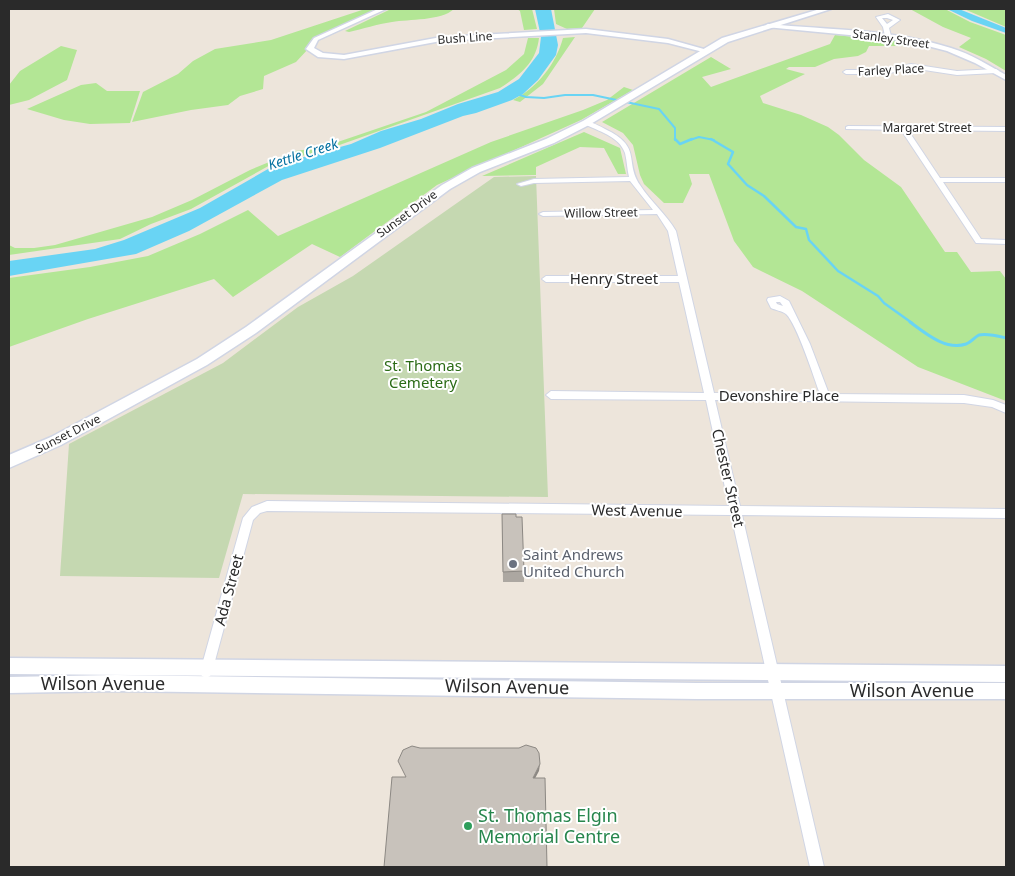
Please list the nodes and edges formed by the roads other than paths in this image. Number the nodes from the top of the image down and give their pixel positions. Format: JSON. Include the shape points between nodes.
{"nodes":[{"id":1,"x":383,"y":9,"type":"edge"},
{"id":2,"x":827,"y":9,"type":"edge"},
{"id":3,"x":768,"y":26,"type":"junction"},
{"id":4,"x":886,"y":27,"type":"dead end"},
{"id":5,"x":888,"y":36,"type":"junction"},
{"id":6,"x":707,"y":51,"type":"junction"},
{"id":7,"x":996,"y":71,"type":"junction"},
{"id":8,"x":846,"y":72,"type":"dead end"},
{"id":9,"x":1006,"y":78,"type":"edge"},
{"id":10,"x":586,"y":123,"type":"junction"},
{"id":11,"x":848,"y":128,"type":"dead end"},
{"id":12,"x":903,"y":128,"type":"junction"},
{"id":13,"x":1006,"y":129,"type":"edge"},
{"id":14,"x":633,"y":179,"type":"junction"},
{"id":15,"x":938,"y":180,"type":"junction"},
{"id":16,"x":1006,"y":180,"type":"edge"},
{"id":17,"x":520,"y":184,"type":"dead end"},
{"id":18,"x":659,"y":212,"type":"junction"},
{"id":19,"x":543,"y":214,"type":"dead end"},
{"id":20,"x":1006,"y":242,"type":"edge"},
{"id":21,"x":546,"y":279,"type":"dead end"},
{"id":22,"x":682,"y":279,"type":"junction"},
{"id":23,"x":789,"y":312,"type":"dead end"},
{"id":24,"x":551,"y":395,"type":"dead end"},
{"id":25,"x":709,"y":396,"type":"junction"},
{"id":26,"x":825,"y":396,"type":"junction"},
{"id":27,"x":1006,"y":409,"type":"edge"},
{"id":28,"x":11,"y":465,"type":"edge"},
{"id":29,"x":267,"y":506,"type":"joint"},
{"id":30,"x":736,"y":512,"type":"junction"},
{"id":31,"x":1006,"y":513,"type":"edge"},
{"id":32,"x":9,"y":666,"type":"edge"},
{"id":33,"x":122,"y":666,"type":"junction"},
{"id":34,"x":208,"y":667,"type":"junction"},
{"id":35,"x":381,"y":669,"type":"junction"},
{"id":36,"x":772,"y":671,"type":"junction"},
{"id":37,"x":1006,"y":674,"type":"edge"},
{"id":38,"x":116,"y":683,"type":"junction"},
{"id":39,"x":9,"y":685,"type":"edge"},
{"id":40,"x":203,"y":685,"type":"junction"},
{"id":41,"x":379,"y":685,"type":"junction"},
{"id":42,"x":778,"y":690,"type":"junction"},
{"id":43,"x":1006,"y":691,"type":"edge"},
{"id":44,"x":817,"y":867,"type":"edge"}],
"edges":[{"from":1,"to":6,"type":"street","name":"Bush Line","via":[[316,39],[310,49],[321,55],[344,57],[434,40],[571,32],[659,40]]},
{"from":2,"to":3,"type":"main road","name":"Sunset Drive"},
{"from":3,"to":5,"type":"street","name":"Stanley Street"},
{"from":3,"to":6,"type":"main road","name":"Sunset Drive","via":[[731,37]]},
{"from":4,"to":5,"type":"street"},
{"from":5,"to":7,"type":"street","name":"Stanley Street","via":[[950,49]]},
{"from":6,"to":10,"type":"main road","name":"Sunset Drive"},
{"from":7,"to":8,"type":"street","name":"Farley Place","via":[[957,73],[916,66],[886,72]]},
{"from":7,"to":9,"type":"street","name":"Stanley Street"},
{"from":10,"to":14,"type":"street","name":"Chester Street","via":[[622,142]]},
{"from":10,"to":28,"type":"main road","name":"Sunset Drive","via":[[476,170],[446,187],[251,330],[202,362]]},
{"from":11,"to":12,"type":"street","name":"Margaret Street"},
{"from":12,"to":13,"type":"street","name":"Margaret Street"},
{"from":12,"to":15,"type":"street"},
{"from":14,"to":17,"type":"street","via":[[534,180]]},
{"from":14,"to":18,"type":"street","name":"Chester Street"},
{"from":15,"to":16,"type":"street"},
{"from":15,"to":20,"type":"street","via":[[979,241]]},
{"from":18,"to":19,"type":"street","name":"Willow Street"},
{"from":18,"to":22,"type":"street","name":"Chester Street","via":[[672,231]]},
{"from":21,"to":22,"type":"street","name":"Henry Street"},
{"from":22,"to":25,"type":"street","name":"Chester Street"},
{"from":23,"to":26,"type":"street","via":[[798,324]]},
{"from":24,"to":25,"type":"street","name":"Devonshire Place"},
{"from":25,"to":26,"type":"street","name":"Devonshire Place"},
{"from":25,"to":30,"type":"street","name":"Chester Street"},
{"from":26,"to":27,"type":"street","name":"Devonshire Place","via":[[964,399]]},
{"from":29,"to":30,"type":"street","name":"West Avenue"},
{"from":29,"to":34,"type":"street","name":"Ada Street","via":[[248,518]]},
{"from":30,"to":31,"type":"street","name":"West Avenue"},
{"from":30,"to":36,"type":"street","name":"Chester Street"},
{"from":32,"to":33,"type":"street","name":"Wilson Avenue"},
{"from":33,"to":34,"type":"street","name":"Wilson Avenue"},
{"from":33,"to":38,"type":"street"},
{"from":34,"to":35,"type":"street","name":"Wilson Avenue"},
{"from":34,"to":40,"type":"street","name":"Ada Street"},
{"from":35,"to":36,"type":"street","name":"Wilson Avenue"},
{"from":35,"to":41,"type":"street"},
{"from":36,"to":37,"type":"street","name":"Wilson Avenue"},
{"from":36,"to":42,"type":"street","name":"Chester Street"},
{"from":38,"to":39,"type":"street","name":"Wilson Avenue"},
{"from":38,"to":40,"type":"street","name":"Wilson Avenue"},
{"from":40,"to":41,"type":"street","name":"Wilson Avenue"},
{"from":41,"to":42,"type":"street","name":"Wilson Avenue"},
{"from":42,"to":43,"type":"street","name":"Wilson Avenue"},
{"from":42,"to":44,"type":"street","name":"Chester Street"}]}
